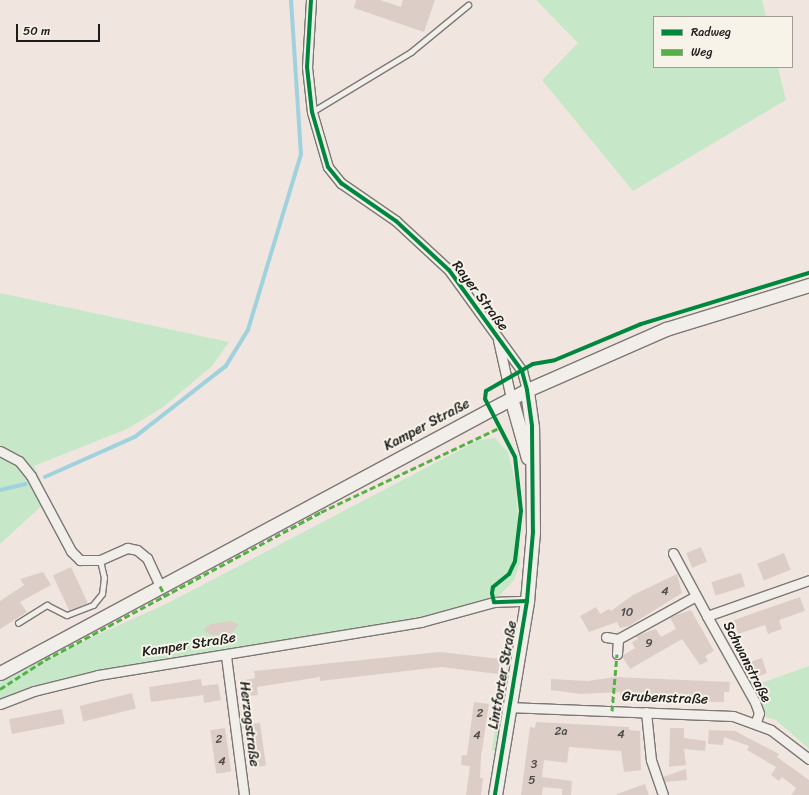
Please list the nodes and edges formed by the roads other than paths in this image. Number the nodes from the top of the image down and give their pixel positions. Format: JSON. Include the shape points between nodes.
{"nodes":[{"id":1,"x":311,"y":0,"type":"edge"},
{"id":2,"x":468,"y":5,"type":"dead end"},
{"id":3,"x":312,"y":112,"type":"junction"},
{"id":4,"x":809,"y":285,"type":"edge"},
{"id":5,"x":497,"y":337,"type":"junction"},
{"id":6,"x":527,"y":390,"type":"junction"},
{"id":7,"x":511,"y":398,"type":"junction"},
{"id":8,"x":0,"y":452,"type":"edge"},
{"id":9,"x":532,"y":476,"type":"junction"},
{"id":10,"x":673,"y":553,"type":"dead end"},
{"id":11,"x":100,"y":560,"type":"junction"},
{"id":12,"x":809,"y":580,"type":"edge"},
{"id":13,"x":160,"y":586,"type":"junction"},
{"id":14,"x":696,"y":596,"type":"junction"},
{"id":15,"x":526,"y":601,"type":"junction"},
{"id":16,"x":707,"y":616,"type":"junction"},
{"id":17,"x":18,"y":623,"type":"dead end"},
{"id":18,"x":606,"y":637,"type":"dead end"},
{"id":19,"x":618,"y":639,"type":"junction"},
{"id":20,"x":617,"y":654,"type":"dead end"},
{"id":21,"x":226,"y":656,"type":"junction"},
{"id":22,"x":0,"y":673,"type":"edge"},
{"id":23,"x":0,"y":704,"type":"edge"},
{"id":24,"x":507,"y":707,"type":"junction"},
{"id":25,"x":646,"y":712,"type":"junction"},
{"id":26,"x":756,"y":722,"type":"junction"},
{"id":27,"x":809,"y":759,"type":"edge"},
{"id":28,"x":244,"y":795,"type":"edge"},
{"id":29,"x":495,"y":795,"type":"edge"},
{"id":30,"x":663,"y":795,"type":"edge"}],
"edges":[{"from":1,"to":3,"type":"street","name":"Rayer Straße","via":[[307,67]]},
{"from":2,"to":3,"type":"lane","via":[[411,52]]},
{"from":3,"to":5,"type":"street","name":"Rayer Straße","via":[[328,167],[341,183],[421,242],[464,288]]},
{"from":4,"to":6,"type":"main road","name":"Kamper Straße","via":[[666,329]]},
{"from":5,"to":6,"type":"street","name":"Rayer Straße","via":[[522,371]]},
{"from":5,"to":7,"type":"street","name":"Rayer Straße"},
{"from":6,"to":7,"type":"main road","name":"Kamper Straße"},
{"from":6,"to":9,"type":"main road","name":"Lintforter Straße","via":[[532,427]]},
{"from":7,"to":9,"type":"main road","name":"Lintforter Straße"},
{"from":7,"to":13,"type":"main road","name":"Kamper Straße"},
{"from":8,"to":11,"type":"street","via":[[19,461],[31,476],[70,551],[80,560]]},
{"from":9,"to":15,"type":"main road","name":"Lintforter Straße","via":[[533,532]]},
{"from":10,"to":14,"type":"street","name":"Schwanstraße"},
{"from":11,"to":13,"type":"street","via":[[127,548],[137,550],[147,558]]},
{"from":11,"to":17,"type":"lane","via":[[104,578],[102,594],[93,605],[67,616],[47,605]]},
{"from":12,"to":16,"type":"street","name":"Schwanstraße"},
{"from":13,"to":22,"type":"main road","name":"Kamper Straße"},
{"from":14,"to":16,"type":"street","name":"Schwanstraße"},
{"from":14,"to":19,"type":"street"},
{"from":15,"to":21,"type":"street","name":"Kamper Straße","via":[[494,602],[421,622]]},
{"from":15,"to":24,"type":"main road","name":"Lintforter Straße"},
{"from":16,"to":26,"type":"street","name":"Schwanstraße","via":[[755,702],[759,713]]},
{"from":18,"to":19,"type":"street"},
{"from":19,"to":20,"type":"street"},
{"from":21,"to":23,"type":"street","name":"Kamper Straße","via":[[98,675],[34,691]]},
{"from":21,"to":28,"type":"street","name":"Herzogstraße"},
{"from":24,"to":25,"type":"street","name":"Grubenstraße"},
{"from":24,"to":29,"type":"main road","name":"Lintforter Straße"},
{"from":25,"to":26,"type":"street","name":"Grubenstraße","via":[[715,714]]},
{"from":25,"to":30,"type":"street","via":[[651,760]]},
{"from":26,"to":27,"type":"street","name":"Grubenstraße"}]}
